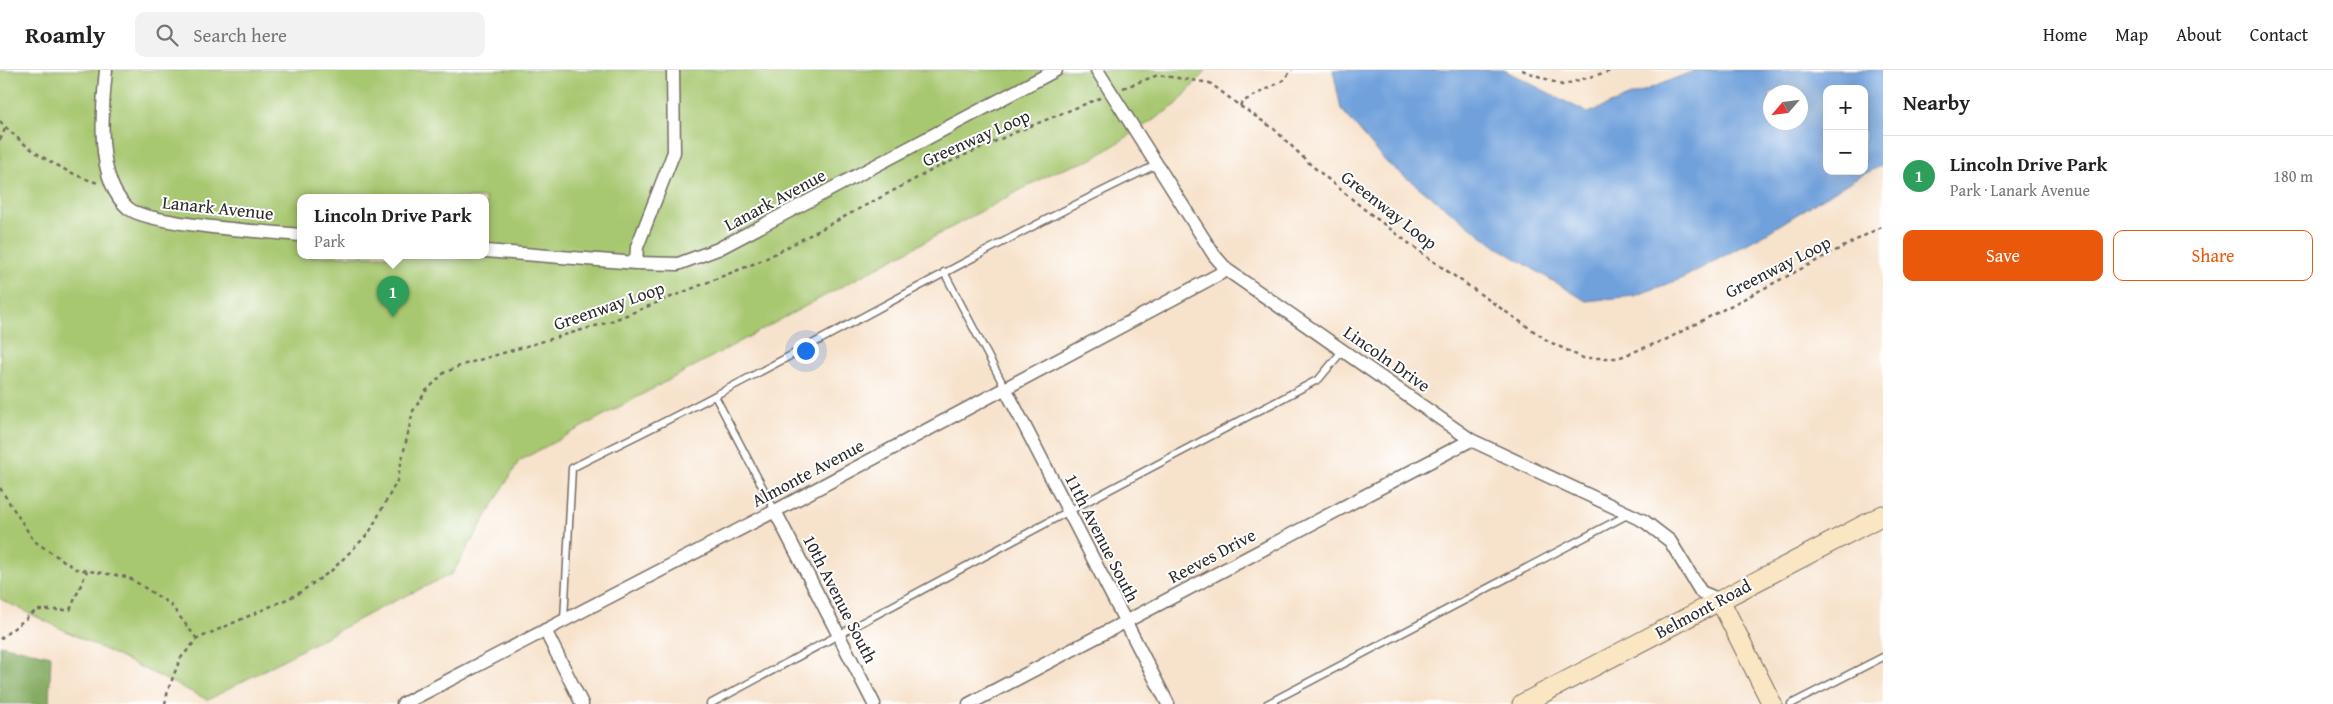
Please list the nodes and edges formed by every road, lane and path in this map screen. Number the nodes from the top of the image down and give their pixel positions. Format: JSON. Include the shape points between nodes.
{"nodes":[{"id":1,"x":106,"y":70,"type":"edge"},
{"id":2,"x":673,"y":70,"type":"edge"},
{"id":3,"x":1056,"y":70,"type":"edge"},
{"id":4,"x":1097,"y":70,"type":"edge"},
{"id":5,"x":1292,"y":70,"type":"edge"},
{"id":6,"x":1522,"y":70,"type":"edge"},
{"id":7,"x":1614,"y":70,"type":"edge"},
{"id":8,"x":1112,"y":93,"type":"junction"},
{"id":9,"x":1240,"y":106,"type":"junction"},
{"id":10,"x":0,"y":121,"type":"edge"},
{"id":11,"x":6,"y":127,"type":"junction"},
{"id":12,"x":0,"y":140,"type":"edge"},
{"id":13,"x":1158,"y":164,"type":"junction"},
{"id":14,"x":114,"y":188,"type":"junction"},
{"id":15,"x":1883,"y":226,"type":"edge"},
{"id":16,"x":297,"y":235,"type":"edge"},
{"id":17,"x":489,"y":251,"type":"edge"},
{"id":18,"x":636,"y":263,"type":"junction"},
{"id":19,"x":1227,"y":270,"type":"junction"},
{"id":20,"x":944,"y":272,"type":"junction"},
{"id":21,"x":1344,"y":349,"type":"junction"},
{"id":22,"x":1005,"y":388,"type":"junction"},
{"id":23,"x":715,"y":396,"type":"junction"},
{"id":24,"x":1471,"y":440,"type":"junction"},
{"id":25,"x":0,"y":488,"type":"edge"},
{"id":26,"x":1068,"y":510,"type":"junction"},
{"id":27,"x":774,"y":511,"type":"junction"},
{"id":28,"x":1629,"y":514,"type":"junction"},
{"id":29,"x":1883,"y":514,"type":"edge"},
{"id":30,"x":87,"y":571,"type":"junction"},
{"id":31,"x":1720,"y":600,"type":"junction"},
{"id":32,"x":564,"y":620,"type":"junction"},
{"id":33,"x":1126,"y":622,"type":"junction"},
{"id":34,"x":545,"y":630,"type":"junction"},
{"id":35,"x":838,"y":635,"type":"junction"},
{"id":36,"x":0,"y":639,"type":"edge"},
{"id":37,"x":197,"y":639,"type":"junction"},
{"id":38,"x":1883,"y":657,"type":"edge"},
{"id":39,"x":165,"y":704,"type":"edge"},
{"id":40,"x":403,"y":704,"type":"edge"},
{"id":41,"x":582,"y":704,"type":"edge"},
{"id":42,"x":710,"y":704,"type":"edge"},
{"id":43,"x":874,"y":704,"type":"edge"},
{"id":44,"x":969,"y":704,"type":"edge"},
{"id":45,"x":1168,"y":704,"type":"edge"},
{"id":46,"x":1267,"y":704,"type":"edge"},
{"id":47,"x":1522,"y":704,"type":"edge"},
{"id":48,"x":1772,"y":704,"type":"edge"},
{"id":49,"x":1791,"y":704,"type":"edge"}],
"edges":[{"from":1,"to":14,"type":"street","via":[[103,150]]},
{"from":2,"to":18,"type":"street","via":[[674,152],[637,247]]},
{"from":3,"to":18,"type":"street","name":"Lanark Avenue","via":[[718,249],[678,264]]},
{"from":4,"to":8,"type":"street","name":"Lincoln Drive"},
{"from":5,"to":9,"type":"path","via":[[1282,80]]},
{"from":6,"to":7,"type":"path","via":[[1562,85]]},
{"from":8,"to":9,"type":"path","name":"Greenway Loop","via":[[1158,75],[1210,83]]},
{"from":8,"to":13,"type":"street","name":"Lincoln Drive"},
{"from":8,"to":37,"type":"path","name":"Greenway Loop","via":[[934,169],[763,260],[609,322],[462,365],[444,374],[426,391],[413,411],[397,481],[369,533],[331,570],[296,595]]},
{"from":9,"to":15,"type":"path","name":"Greenway Loop","via":[[1273,128],[1310,164],[1427,257],[1548,341],[1584,358],[1618,358],[1667,339]]},
{"from":10,"to":11,"type":"path"},
{"from":11,"to":12,"type":"path"},
{"from":11,"to":14,"type":"path","via":[[69,172]]},
{"from":13,"to":19,"type":"street","name":"Lincoln Drive","via":[[1214,255]]},
{"from":13,"to":20,"type":"lane"},
{"from":14,"to":16,"type":"street","name":"Lanark Avenue","via":[[129,209],[152,219]]},
{"from":17,"to":18,"type":"street","name":"Lanark Avenue"},
{"from":19,"to":21,"type":"street","name":"Lincoln Drive"},
{"from":19,"to":22,"type":"street","name":"Almonte Avenue"},
{"from":20,"to":22,"type":"lane"},
{"from":20,"to":23,"type":"lane"},
{"from":21,"to":24,"type":"street","name":"Lincoln Drive"},
{"from":21,"to":26,"type":"lane","via":[[1319,380]]},
{"from":22,"to":26,"type":"street","name":"11th Avenue South"},
{"from":22,"to":27,"type":"street","name":"Almonte Avenue"},
{"from":23,"to":27,"type":"lane"},
{"from":23,"to":32,"type":"lane","via":[[572,468]]},
{"from":24,"to":28,"type":"street","name":"Lincoln Drive"},
{"from":24,"to":33,"type":"street","name":"Reeves Drive"},
{"from":25,"to":30,"type":"path","via":[[34,541],[76,569]]},
{"from":26,"to":33,"type":"street","name":"11th Avenue South"},
{"from":26,"to":35,"type":"lane"},
{"from":27,"to":32,"type":"street","name":"Almonte Avenue"},
{"from":27,"to":35,"type":"street","name":"10th Avenue South"},
{"from":28,"to":31,"type":"street","name":"Lincoln Drive","via":[[1670,541],[1701,592]]},
{"from":28,"to":46,"type":"lane"},
{"from":29,"to":31,"type":"street","name":"Belmont Road"},
{"from":30,"to":36,"type":"path","via":[[70,610],[37,610]]},
{"from":30,"to":37,"type":"path","via":[[128,577],[137,582],[170,604]]},
{"from":31,"to":47,"type":"street","name":"Belmont Road"},
{"from":31,"to":48,"type":"street"},
{"from":32,"to":34,"type":"street","name":"Almonte Avenue"},
{"from":33,"to":44,"type":"street","name":"Reeves Drive"},
{"from":33,"to":45,"type":"street","name":"11th Avenue South"},
{"from":34,"to":40,"type":"street","name":"Almonte Avenue"},
{"from":34,"to":41,"type":"street"},
{"from":35,"to":42,"type":"lane"},
{"from":35,"to":43,"type":"street","name":"10th Avenue South"},
{"from":37,"to":39,"type":"path","name":"Greenway Loop","via":[[180,659]]},
{"from":38,"to":49,"type":"lane"}]}
